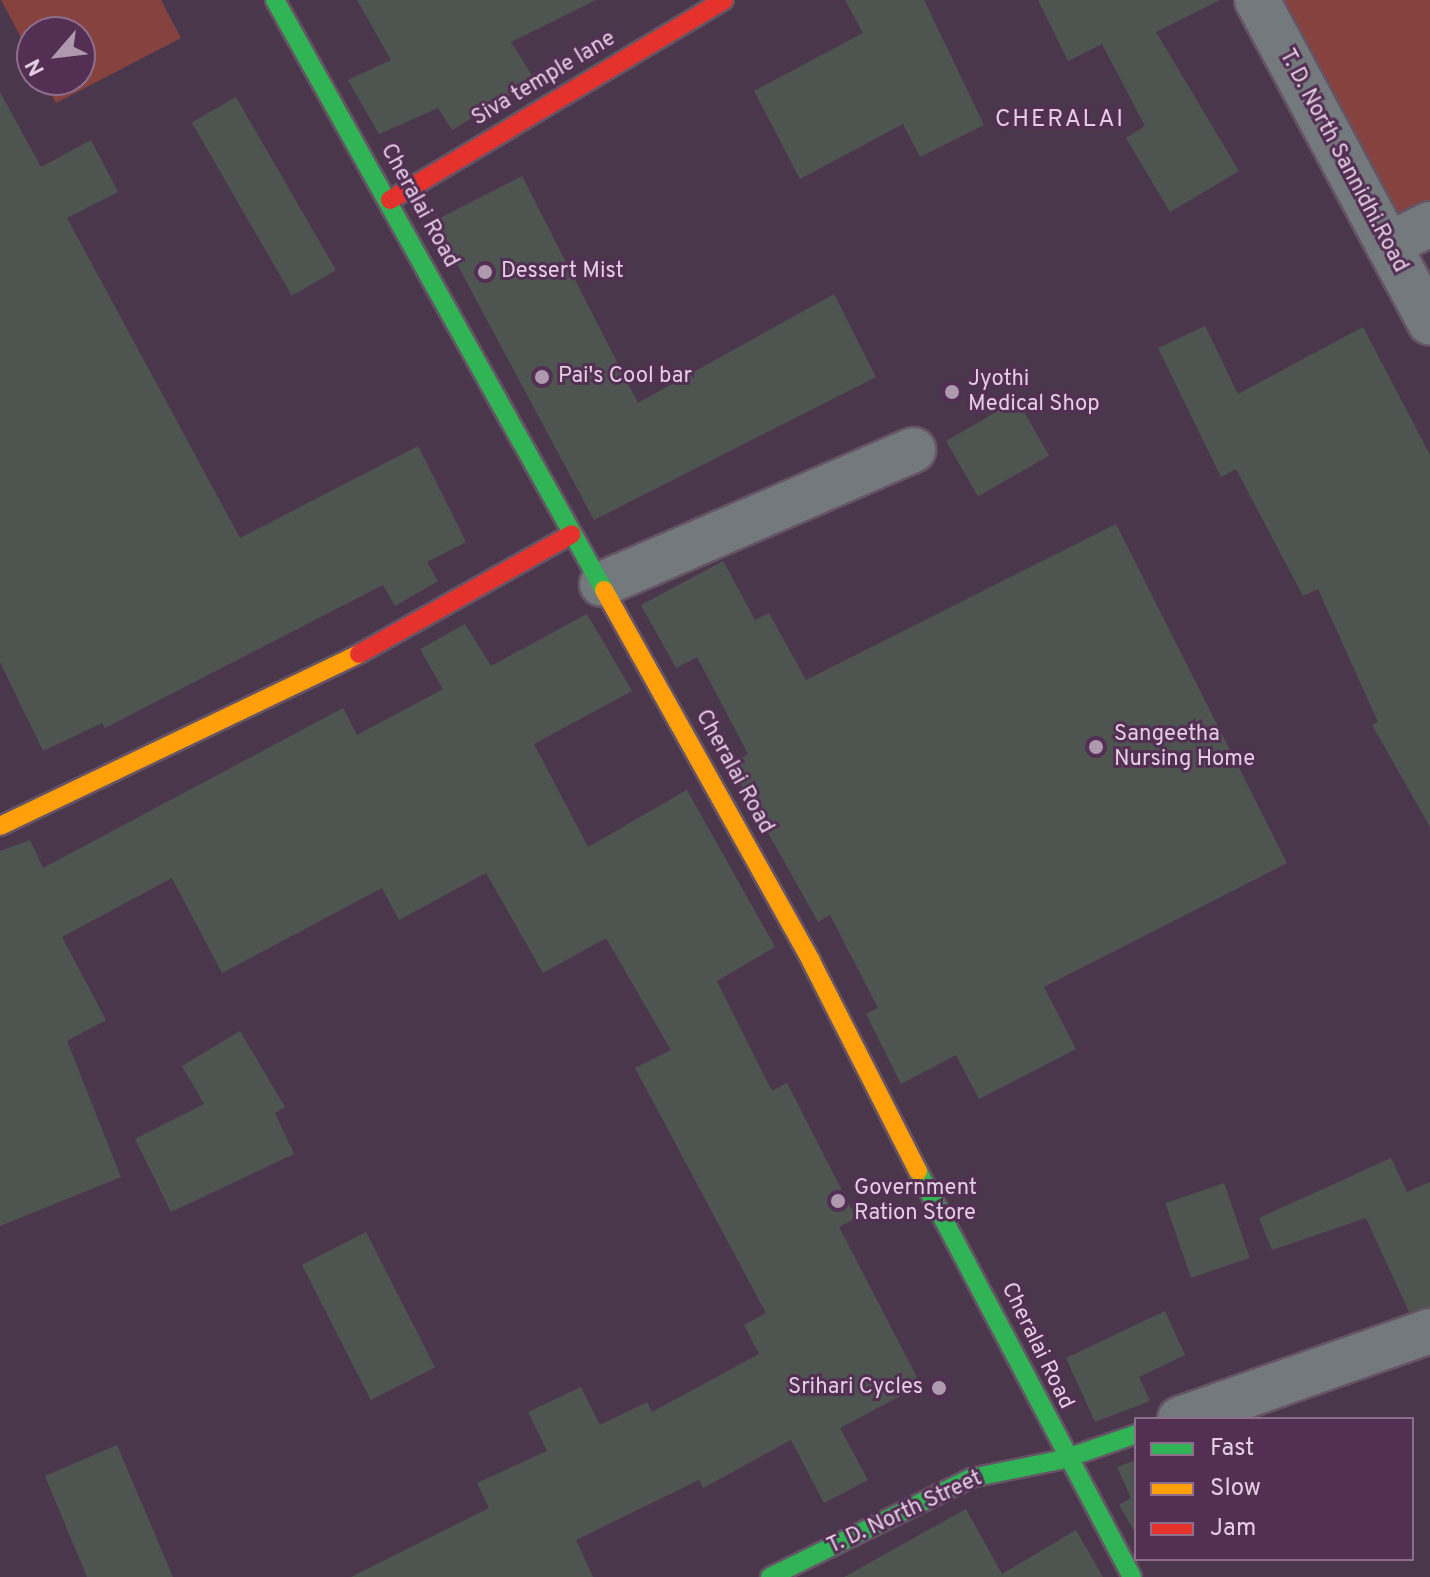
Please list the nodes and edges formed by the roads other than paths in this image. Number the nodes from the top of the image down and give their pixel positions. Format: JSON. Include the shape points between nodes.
{"nodes":[{"id":1,"x":275,"y":0,"type":"edge"},
{"id":2,"x":724,"y":0,"type":"edge"},
{"id":3,"x":1257,"y":0,"type":"edge"},
{"id":4,"x":390,"y":200,"type":"junction"},
{"id":5,"x":1430,"y":224,"type":"edge"},
{"id":6,"x":1388,"y":245,"type":"junction"},
{"id":7,"x":1430,"y":322,"type":"edge"},
{"id":8,"x":913,"y":450,"type":"dead end"},
{"id":9,"x":572,"y":534,"type":"junction"},
{"id":10,"x":602,"y":584,"type":"junction"},
{"id":11,"x":0,"y":826,"type":"edge"},
{"id":12,"x":1430,"y":1331,"type":"edge"},
{"id":13,"x":1186,"y":1417,"type":"edge"},
{"id":14,"x":1134,"y":1435,"type":"edge"},
{"id":15,"x":1064,"y":1459,"type":"junction"},
{"id":16,"x":770,"y":1577,"type":"edge"},
{"id":17,"x":1132,"y":1577,"type":"edge"}],
"edges":[{"from":1,"to":4,"type":"street","name":"Cheralai Road"},
{"from":2,"to":4,"type":"street","name":"Siva temple lane"},
{"from":3,"to":6,"type":"street","name":"T. D. North Sannidhi.Road"},
{"from":4,"to":9,"type":"street","name":"Cheralai Road"},
{"from":5,"to":6,"type":"street"},
{"from":6,"to":7,"type":"street","name":"T. D. North Sannidhi.Road"},
{"from":8,"to":10,"type":"street"},
{"from":9,"to":10,"type":"street","name":"Cheralai Road"},
{"from":9,"to":11,"type":"street","via":[[293,692]]},
{"from":10,"to":15,"type":"street","name":"Cheralai Road","via":[[819,975]]},
{"from":12,"to":13,"type":"street"},
{"from":14,"to":15,"type":"street","name":"T. D. North Street"},
{"from":15,"to":16,"type":"street","name":"T. D. North Street","via":[[971,1478]]},
{"from":15,"to":17,"type":"street","name":"Cheralai Road"}]}
